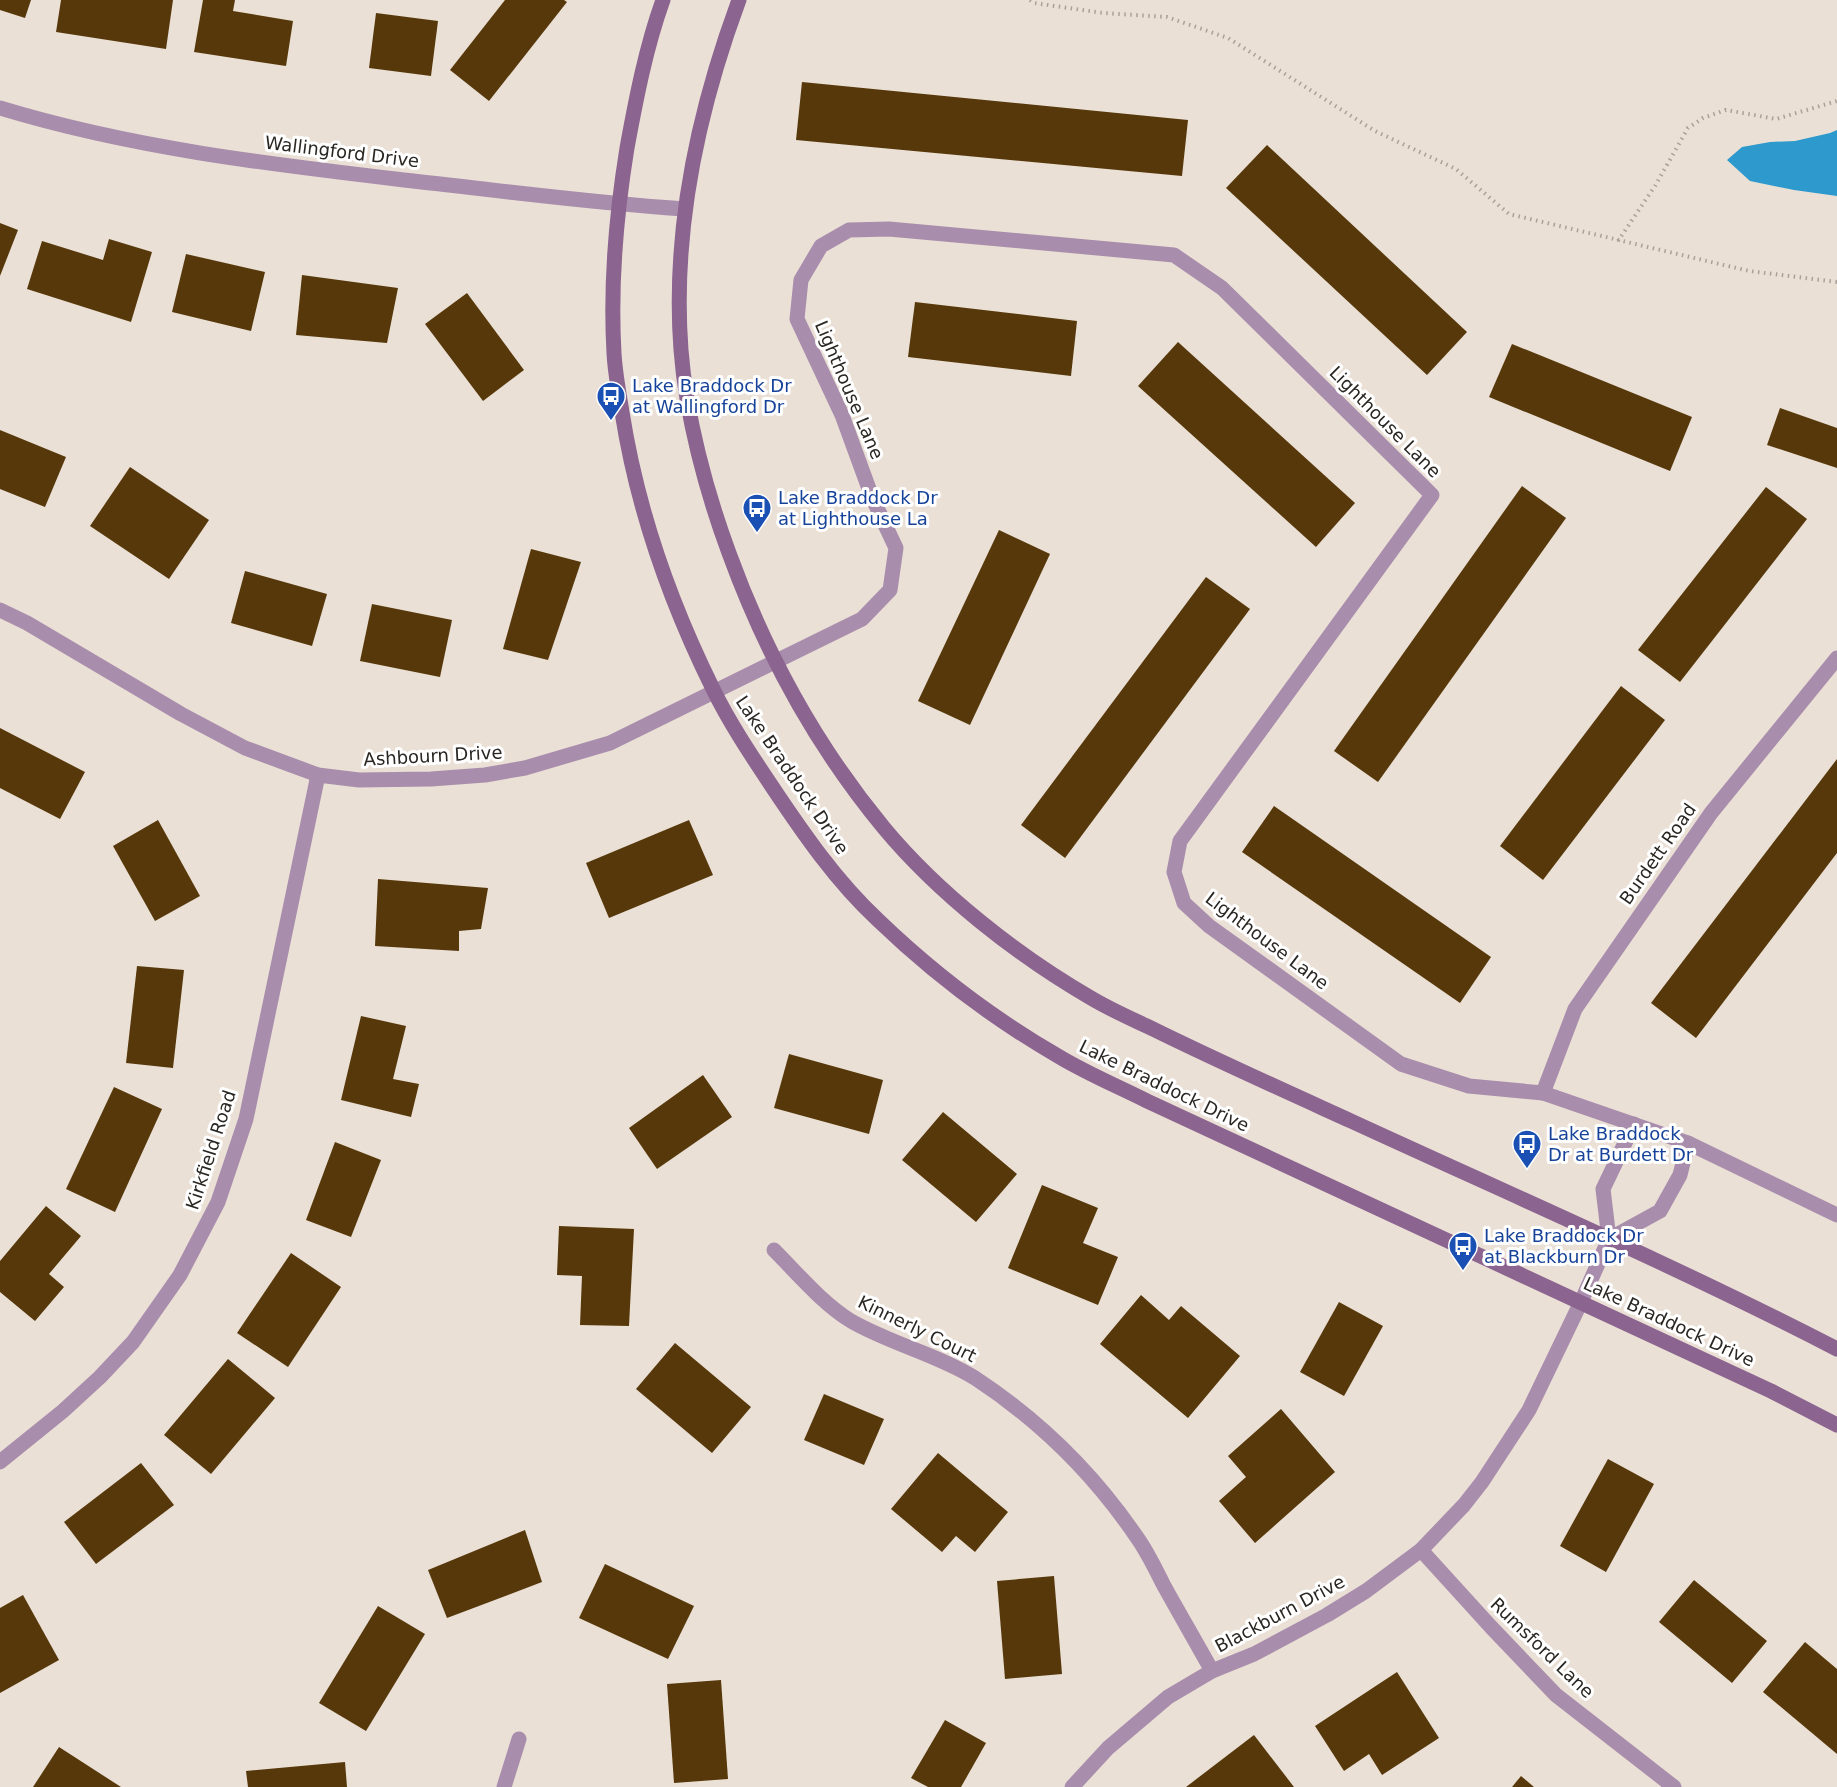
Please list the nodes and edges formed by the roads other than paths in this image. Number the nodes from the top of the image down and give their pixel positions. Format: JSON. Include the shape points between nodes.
{"nodes":[{"id":1,"x":663,"y":0,"type":"edge"},
{"id":2,"x":739,"y":0,"type":"edge"},
{"id":3,"x":0,"y":108,"type":"edge"},
{"id":4,"x":618,"y":204,"type":"junction"},
{"id":5,"x":685,"y":209,"type":"junction"},
{"id":6,"x":0,"y":610,"type":"edge"},
{"id":7,"x":1837,"y":658,"type":"edge"},
{"id":8,"x":775,"y":661,"type":"junction"},
{"id":9,"x":713,"y":691,"type":"junction"},
{"id":10,"x":318,"y":775,"type":"junction"},
{"id":11,"x":1543,"y":1093,"type":"junction"},
{"id":12,"x":1634,"y":1124,"type":"junction"},
{"id":13,"x":1688,"y":1143,"type":"junction"},
{"id":14,"x":1837,"y":1215,"type":"edge"},
{"id":15,"x":1609,"y":1239,"type":"junction"},
{"id":16,"x":774,"y":1250,"type":"dead end"},
{"id":17,"x":1581,"y":1302,"type":"junction"},
{"id":18,"x":1837,"y":1349,"type":"edge"},
{"id":19,"x":1837,"y":1425,"type":"edge"},
{"id":20,"x":0,"y":1462,"type":"edge"},
{"id":21,"x":1421,"y":1550,"type":"junction"},
{"id":22,"x":1212,"y":1671,"type":"junction"},
{"id":23,"x":519,"y":1739,"type":"dead end"},
{"id":24,"x":504,"y":1787,"type":"edge"},
{"id":25,"x":1072,"y":1787,"type":"edge"},
{"id":26,"x":1674,"y":1787,"type":"edge"}],
"edges":[{"from":1,"to":4,"type":"street","name":"Lake Braddock Drive","via":[[634,106]]},
{"from":2,"to":5,"type":"street","via":[[704,109]]},
{"from":3,"to":4,"type":"street","name":"Wallingford Drive","via":[[141,142],[269,164]]},
{"from":4,"to":5,"type":"street","name":"Wallingford Drive"},
{"from":4,"to":9,"type":"street","name":"Lake Braddock Drive","via":[[613,275],[614,356],[627,444],[650,533]]},
{"from":5,"to":8,"type":"street","via":[[680,277],[681,351],[693,430],[714,513]]},
{"from":6,"to":10,"type":"street","name":"Ashbourn Drive","via":[[245,748]]},
{"from":7,"to":11,"type":"street","name":"Burdett Road","via":[[1712,813],[1575,1009]]},
{"from":8,"to":9,"type":"street","name":"Lighthouse Lane"},
{"from":8,"to":11,"type":"street","name":"Lighthouse Lane","via":[[862,619],[890,590],[896,548],[872,497],[842,415],[797,319],[801,280],[821,246],[849,230],[889,229],[1174,255],[1222,288],[1432,495],[1180,841],[1174,872],[1184,903],[1209,926],[1401,1064],[1469,1086]]},
{"from":8,"to":15,"type":"street","via":[[811,725],[886,830],[974,916],[1038,964],[1092,999],[1176,1041]]},
{"from":9,"to":10,"type":"street","name":"Ashbourn Drive","via":[[610,744],[525,768],[431,779],[359,780]]},
{"from":9,"to":17,"type":"street","name":"Lake Braddock Drive","via":[[754,760],[834,874],[932,968],[999,1018],[1059,1057],[1147,1101]]},
{"from":10,"to":20,"type":"street","name":"Kirkfield Road","via":[[246,1119],[218,1202],[180,1275],[133,1342],[63,1411]]},
{"from":11,"to":12,"type":"street","name":"Lighthouse Lane"},
{"from":12,"to":13,"type":"street","name":"Lighthouse Lane"},
{"from":12,"to":15,"type":"street","via":[[1603,1189]]},
{"from":13,"to":14,"type":"street","name":"Lighthouse Lane"},
{"from":13,"to":15,"type":"street","via":[[1680,1175],[1660,1211]]},
{"from":15,"to":17,"type":"street","name":"Blackburn Drive"},
{"from":15,"to":18,"type":"street"},
{"from":16,"to":22,"type":"street","name":"Kinnerly Court","via":[[821,1298],[850,1320],[974,1378],[1065,1449],[1104,1491],[1138,1538]]},
{"from":17,"to":19,"type":"street","name":"Lake Braddock Drive"},
{"from":17,"to":21,"type":"street","name":"Blackburn Drive","via":[[1529,1410],[1500,1455],[1464,1505]]},
{"from":21,"to":22,"type":"street","name":"Blackburn Drive","via":[[1327,1616]]},
{"from":21,"to":26,"type":"street","name":"Rumsford Lane","via":[[1556,1695]]},
{"from":22,"to":25,"type":"street","name":"Blackburn Drive","via":[[1168,1697],[1107,1748]]},
{"from":23,"to":24,"type":"street"}]}
